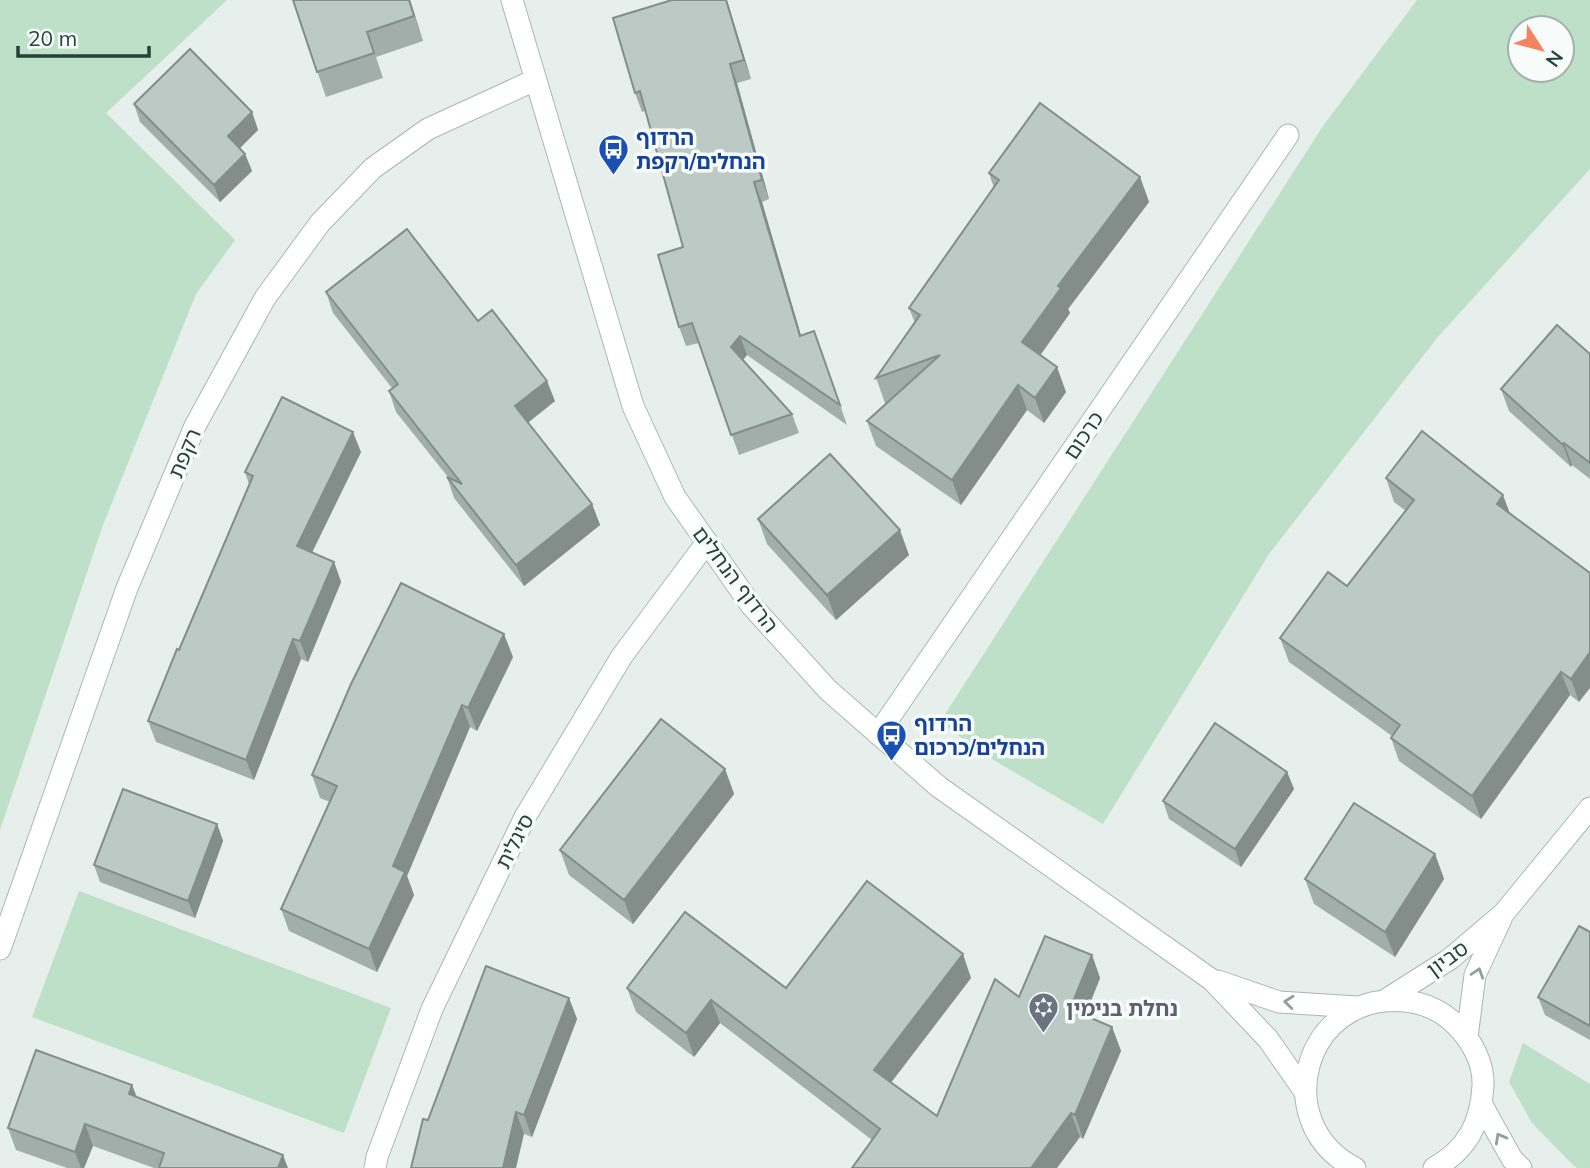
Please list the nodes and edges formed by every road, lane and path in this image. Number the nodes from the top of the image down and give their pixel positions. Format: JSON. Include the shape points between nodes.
{"nodes":[{"id":1,"x":512,"y":0,"type":"edge"},
{"id":2,"x":535,"y":80,"type":"junction"},
{"id":3,"x":1288,"y":135,"type":"dead end"},
{"id":4,"x":707,"y":542,"type":"junction"},
{"id":5,"x":878,"y":734,"type":"junction"},
{"id":6,"x":1590,"y":808,"type":"edge"},
{"id":7,"x":1504,"y":913,"type":"junction"},
{"id":8,"x":0,"y":949,"type":"edge"},
{"id":9,"x":1212,"y":980,"type":"junction"},
{"id":10,"x":1387,"y":999,"type":"junction"},
{"id":11,"x":1357,"y":1007,"type":"junction"},
{"id":12,"x":1468,"y":1037,"type":"junction"},
{"id":13,"x":1305,"y":1092,"type":"junction"},
{"id":14,"x":1482,"y":1105,"type":"junction"},
{"id":15,"x":1326,"y":1146,"type":"junction"},
{"id":16,"x":1442,"y":1167,"type":"edge"},
{"id":17,"x":375,"y":1168,"type":"edge"},
{"id":18,"x":1329,"y":1168,"type":"edge"},
{"id":19,"x":1355,"y":1168,"type":"edge"},
{"id":20,"x":1521,"y":1168,"type":"edge"}],
"edges":[{"from":1,"to":2,"type":"street","name":"הרדוף הנחלים"},
{"from":2,"to":4,"type":"street","name":"הרדוף הנחלים","via":[[633,406],[675,497]]},
{"from":2,"to":8,"type":"street","name":"רקפת","via":[[428,129],[373,168],[320,223],[265,298],[195,426],[127,588]]},
{"from":3,"to":5,"type":"street","name":"כרכום"},
{"from":4,"to":5,"type":"street","name":"הרדוף הנחלים","via":[[751,605],[828,690]]},
{"from":4,"to":17,"type":"street","name":"סיגלית","via":[[622,656],[525,817],[432,1009]]},
{"from":5,"to":9,"type":"street","name":"הרדוף הנחלים","via":[[939,787]]},
{"from":6,"to":7,"type":"street","name":"סביון"},
{"from":7,"to":10,"type":"street","name":"סביון","via":[[1450,958]]},
{"from":12,"to":7,"type":"street","name":"סביון","one_way":true,"via":[[1475,975]]},
{"from":11,"to":9,"type":"street","name":"הרדוף הנחלים","one_way":true,"via":[[1279,1002]]},
{"from":9,"to":13,"type":"street","name":"הרדוף הנחלים","via":[[1268,1039]]},
{"from":10,"to":11,"type":"street"},
{"from":10,"to":12,"type":"street","via":[[1418,1002],[1446,1015]]},
{"from":11,"to":13,"type":"street","via":[[1335,1021],[1318,1042],[1308,1066]]},
{"from":12,"to":14,"type":"street","via":[[1483,1081]]},
{"from":13,"to":15,"type":"street","via":[[1311,1121]]},
{"from":14,"to":16,"type":"street","via":[[1474,1128]]},
{"from":20,"to":14,"type":"street","one_way":true},
{"from":15,"to":18,"type":"street"},
{"from":15,"to":19,"type":"street"}]}
